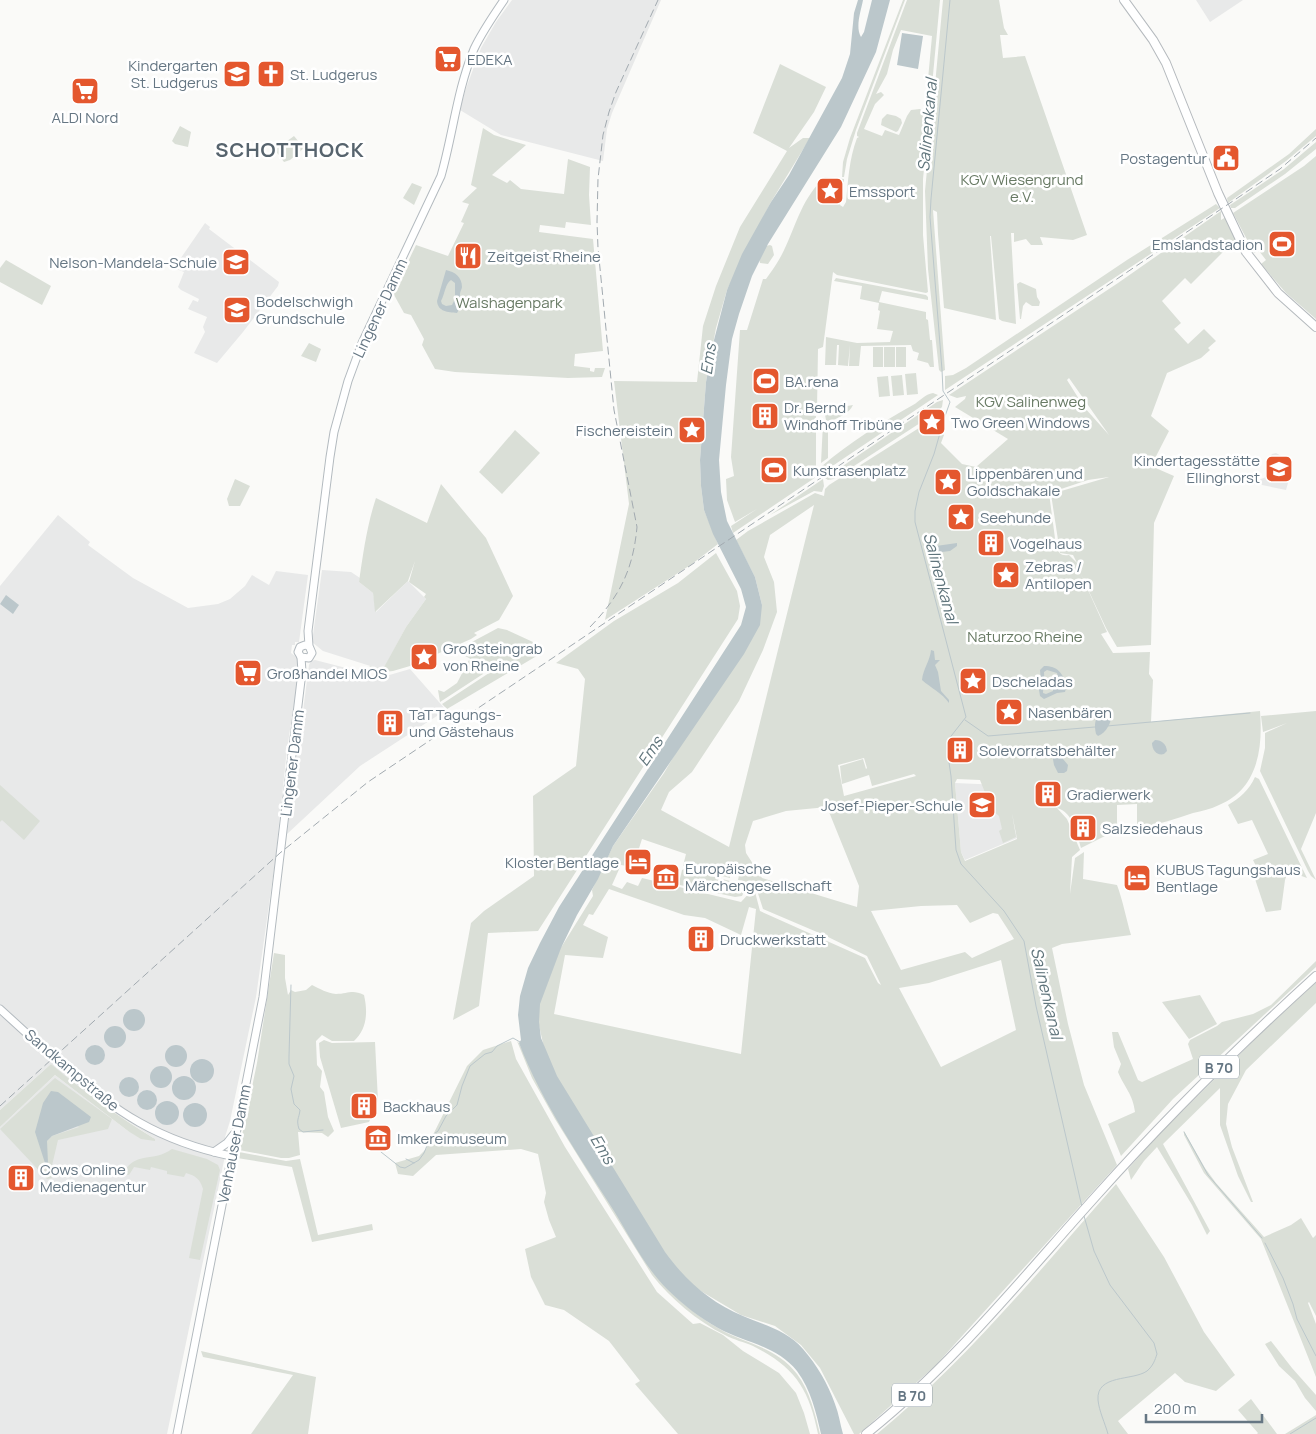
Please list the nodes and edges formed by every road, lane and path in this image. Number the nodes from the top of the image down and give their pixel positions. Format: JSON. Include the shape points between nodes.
{"nodes":[{"id":1,"x":504,"y":0,"type":"edge"},
{"id":2,"x":1124,"y":0,"type":"edge"},
{"id":3,"x":1316,"y":327,"type":"edge"},
{"id":4,"x":306,"y":646,"type":"junction"},
{"id":5,"x":305,"y":658,"type":"junction"},
{"id":6,"x":280,"y":853,"type":"joint"},
{"id":7,"x":1316,"y":976,"type":"edge"},
{"id":8,"x":0,"y":1009,"type":"edge"},
{"id":9,"x":239,"y":1118,"type":"junction"},
{"id":10,"x":214,"y":1152,"type":"junction"},
{"id":11,"x":231,"y":1156,"type":"junction"},
{"id":12,"x":177,"y":1434,"type":"edge"},
{"id":13,"x":866,"y":1434,"type":"edge"}],
"edges":[{"from":1,"to":4,"type":"main road","name":"Lingener Damm","via":[[474,50],[441,176],[362,343],[348,381],[330,457]]},
{"from":2,"to":3,"type":"main road","via":[[1166,63],[1218,193],[1246,252],[1278,293]]},
{"from":4,"to":5,"type":"main road","via":[[312,652]]},
{"from":4,"to":5,"type":"main road","via":[[298,652]]},
{"from":5,"to":6,"type":"main road","name":"Lingener Damm"},
{"from":6,"to":9,"type":"main road","name":"Venhauser Damm","via":[[263,997]]},
{"from":7,"to":13,"type":"main road","number":"B 70","via":[[1214,1072],[1126,1163],[949,1358]]},
{"from":8,"to":10,"type":"main road","name":"Sandkampstraße","bridge":true,"via":[[118,1111],[169,1139]]},
{"from":9,"to":10,"type":"main road","via":[[231,1139]]},
{"from":9,"to":11,"type":"main road","name":"Venhauser Damm"},
{"from":10,"to":11,"type":"main road","name":"Sandkampstraße"},
{"from":11,"to":12,"type":"main road","name":"Venhauser Damm"}]}
